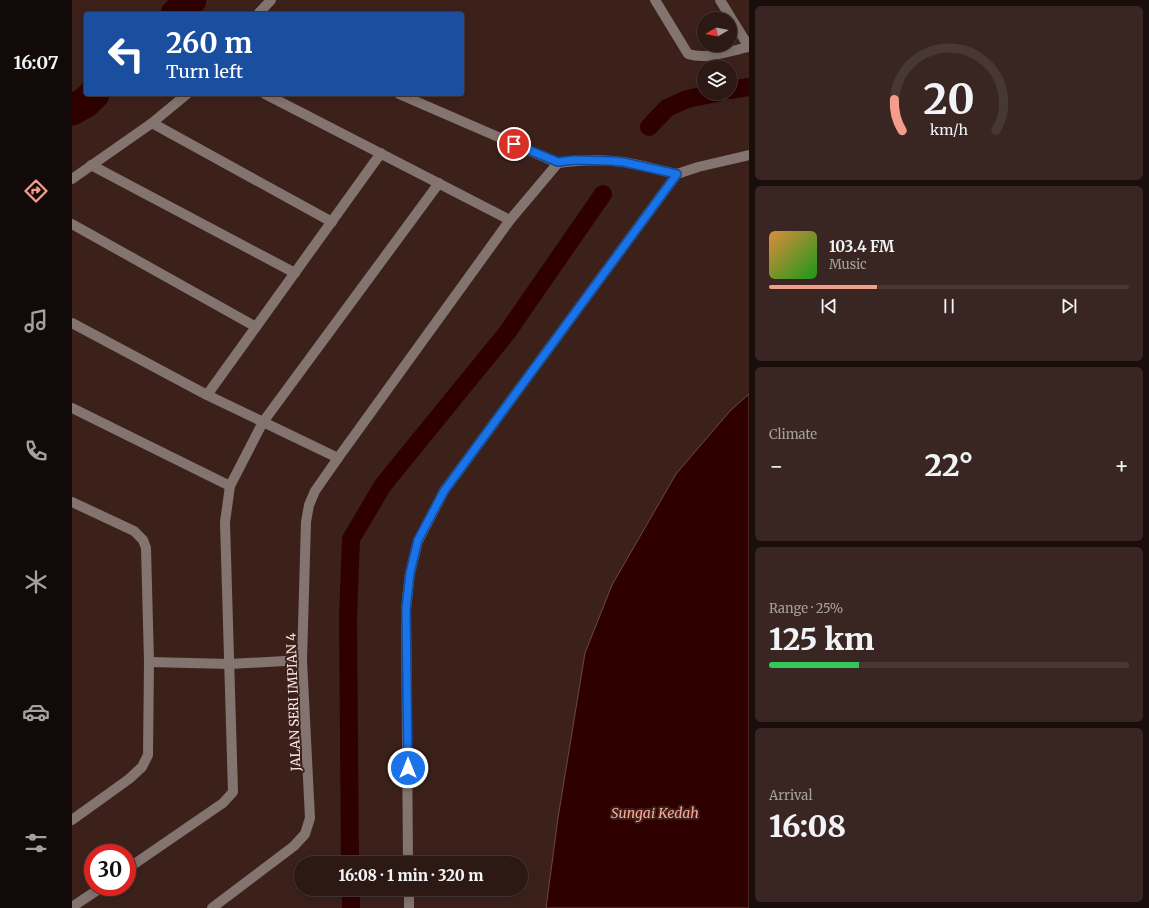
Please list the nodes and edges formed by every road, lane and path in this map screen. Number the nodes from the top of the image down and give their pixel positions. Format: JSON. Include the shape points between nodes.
{"nodes":[{"id":1,"x":271,"y":0,"type":"edge"},
{"id":2,"x":655,"y":0,"type":"edge"},
{"id":3,"x":720,"y":0,"type":"edge"},
{"id":4,"x":260,"y":12,"type":"edge"},
{"id":5,"x":749,"y":47,"type":"edge"},
{"id":6,"x":185,"y":96,"type":"edge"},
{"id":7,"x":269,"y":96,"type":"edge"},
{"id":8,"x":404,"y":96,"type":"edge"},
{"id":9,"x":152,"y":123,"type":"junction"},
{"id":10,"x":381,"y":153,"type":"junction"},
{"id":11,"x":749,"y":156,"type":"edge"},
{"id":12,"x":558,"y":162,"type":"junction"},
{"id":13,"x":90,"y":165,"type":"junction"},
{"id":14,"x":677,"y":174,"type":"junction"},
{"id":15,"x":72,"y":179,"type":"edge"},
{"id":16,"x":439,"y":183,"type":"junction"},
{"id":17,"x":510,"y":220,"type":"junction"},
{"id":18,"x":332,"y":222,"type":"junction"},
{"id":19,"x":72,"y":224,"type":"edge"},
{"id":20,"x":295,"y":273,"type":"junction"},
{"id":21,"x":72,"y":322,"type":"edge"},
{"id":22,"x":256,"y":327,"type":"junction"},
{"id":23,"x":207,"y":395,"type":"junction"},
{"id":24,"x":72,"y":408,"type":"edge"},
{"id":25,"x":263,"y":422,"type":"junction"},
{"id":26,"x":338,"y":458,"type":"junction"},
{"id":27,"x":230,"y":486,"type":"junction"},
{"id":28,"x":72,"y":502,"type":"edge"},
{"id":29,"x":302,"y":660,"type":"junction"},
{"id":30,"x":149,"y":662,"type":"junction"},
{"id":31,"x":230,"y":664,"type":"junction"},
{"id":32,"x":72,"y":820,"type":"edge"},
{"id":33,"x":408,"y":856,"type":"edge"},
{"id":34,"x":136,"y":863,"type":"edge"},
{"id":35,"x":89,"y":896,"type":"edge"},
{"id":36,"x":409,"y":896,"type":"edge"},
{"id":37,"x":72,"y":908,"type":"edge"},
{"id":38,"x":212,"y":908,"type":"edge"},
{"id":39,"x":409,"y":908,"type":"edge"}],
"edges":[{"from":1,"to":4,"type":"street"},
{"from":2,"to":5,"type":"street","via":[[688,54],[698,57],[710,56]]},
{"from":3,"to":5,"type":"street"},
{"from":6,"to":9,"type":"street"},
{"from":7,"to":10,"type":"street"},
{"from":8,"to":12,"type":"street"},
{"from":9,"to":13,"type":"street"},
{"from":9,"to":18,"type":"street"},
{"from":10,"to":16,"type":"street"},
{"from":10,"to":18,"type":"street"},
{"from":11,"to":14,"type":"street"},
{"from":12,"to":14,"type":"street","via":[[623,162]]},
{"from":12,"to":17,"type":"street","name":"JALAN SERI IMPIAN 4"},
{"from":13,"to":15,"type":"street"},
{"from":13,"to":20,"type":"street"},
{"from":14,"to":33,"type":"street","via":[[444,491],[418,540],[410,573],[406,609]]},
{"from":16,"to":17,"type":"street"},
{"from":16,"to":25,"type":"street"},
{"from":17,"to":26,"type":"street","name":"JALAN SERI IMPIAN 4"},
{"from":18,"to":20,"type":"street"},
{"from":19,"to":22,"type":"street"},
{"from":20,"to":22,"type":"street"},
{"from":21,"to":23,"type":"street"},
{"from":22,"to":23,"type":"street"},
{"from":23,"to":25,"type":"street"},
{"from":24,"to":27,"type":"street"},
{"from":25,"to":26,"type":"street"},
{"from":25,"to":27,"type":"street"},
{"from":26,"to":29,"type":"street","name":"JALAN SERI IMPIAN 4","via":[[315,491],[309,505],[306,522]]},
{"from":27,"to":31,"type":"street","via":[[225,522]]},
{"from":28,"to":30,"type":"street","via":[[134,531],[143,540],[146,548]]},
{"from":29,"to":31,"type":"street"},
{"from":29,"to":38,"type":"street","name":"JALAN SERI IMPIAN 4","via":[[310,818],[305,834],[294,846]]},
{"from":30,"to":31,"type":"street"},
{"from":30,"to":32,"type":"street","via":[[148,755],[142,767],[129,779]]},
{"from":31,"to":34,"type":"street","via":[[233,792],[224,803]]},
{"from":35,"to":37,"type":"street"},
{"from":36,"to":39,"type":"street"}]}
